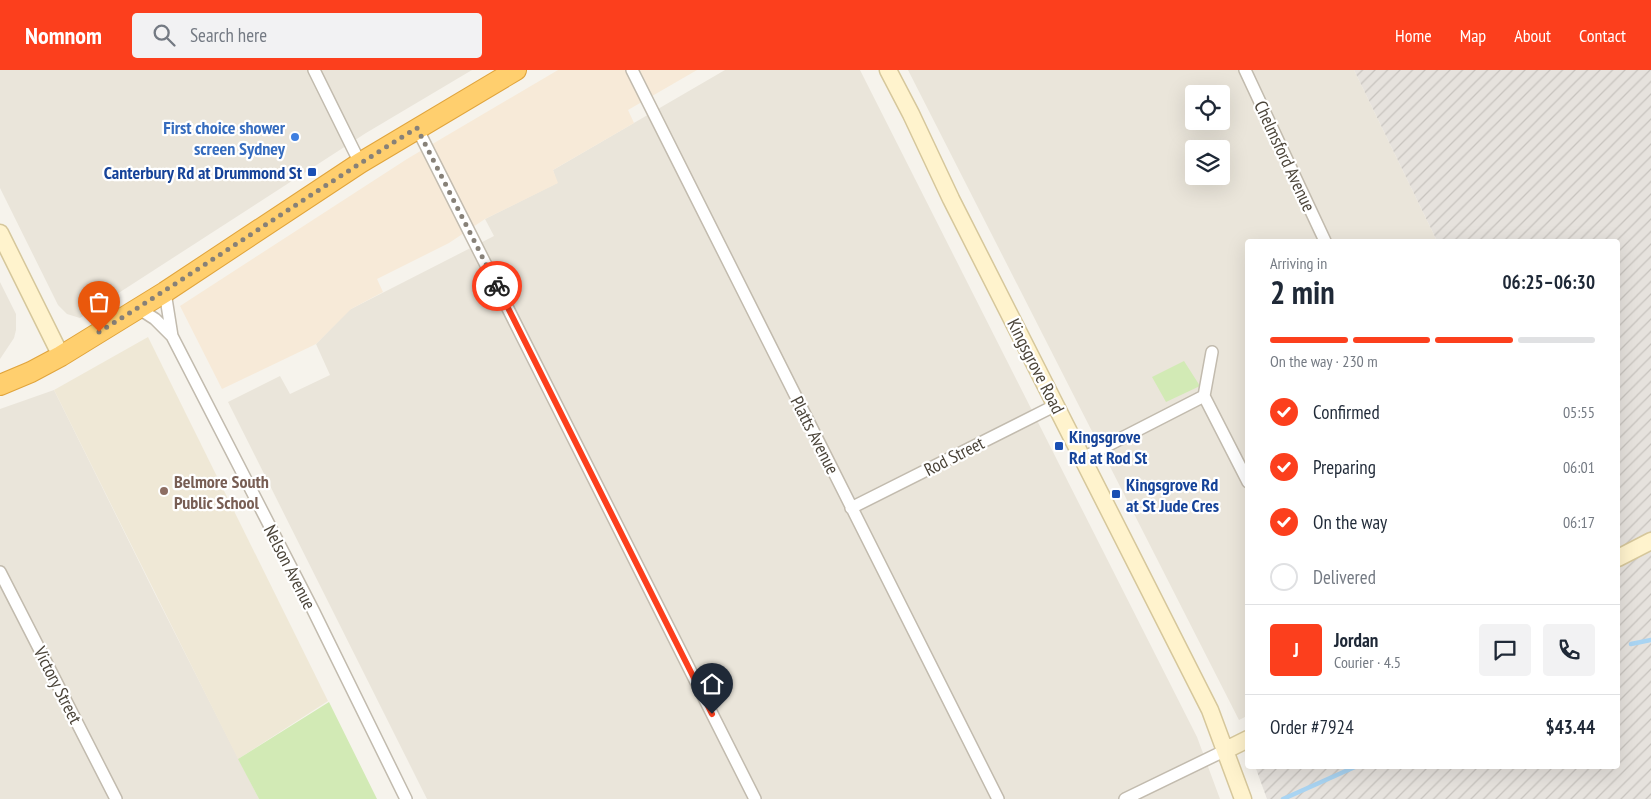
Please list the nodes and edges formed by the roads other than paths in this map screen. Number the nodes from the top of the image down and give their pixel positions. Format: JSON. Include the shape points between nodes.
{"nodes":[{"id":1,"x":314,"y":70,"type":"edge"},
{"id":2,"x":516,"y":70,"type":"edge"},
{"id":3,"x":632,"y":70,"type":"edge"},
{"id":4,"x":888,"y":70,"type":"edge"},
{"id":5,"x":1245,"y":70,"type":"edge"},
{"id":6,"x":417,"y":128,"type":"junction"},
{"id":7,"x":360,"y":163,"type":"junction"},
{"id":8,"x":0,"y":233,"type":"edge"},
{"id":9,"x":1325,"y":239,"type":"edge"},
{"id":10,"x":166,"y":292,"type":"junction"},
{"id":11,"x":138,"y":308,"type":"junction"},
{"id":12,"x":172,"y":336,"type":"junction"},
{"id":13,"x":1212,"y":352,"type":"dead end"},
{"id":14,"x":61,"y":356,"type":"junction"},
{"id":15,"x":0,"y":385,"type":"edge"},
{"id":16,"x":1204,"y":396,"type":"junction"},
{"id":17,"x":1056,"y":404,"type":"junction"},
{"id":18,"x":1083,"y":458,"type":"junction"},
{"id":19,"x":1245,"y":476,"type":"edge"},
{"id":20,"x":851,"y":508,"type":"junction"},
{"id":21,"x":1651,"y":541,"type":"edge"},
{"id":22,"x":1620,"y":557,"type":"edge"},
{"id":23,"x":0,"y":572,"type":"edge"},
{"id":24,"x":1245,"y":740,"type":"edge"},
{"id":25,"x":1226,"y":750,"type":"junction"},
{"id":26,"x":116,"y":799,"type":"edge"},
{"id":27,"x":406,"y":799,"type":"edge"},
{"id":28,"x":755,"y":799,"type":"edge"},
{"id":29,"x":998,"y":799,"type":"edge"},
{"id":30,"x":1125,"y":799,"type":"edge"},
{"id":31,"x":1243,"y":799,"type":"edge"}],
"edges":[{"from":1,"to":7,"type":"street"},
{"from":2,"to":6,"type":"highway"},
{"from":3,"to":20,"type":"street","name":"Platts Avenue"},
{"from":4,"to":17,"type":"main road","name":"Kingsgrove Road"},
{"from":5,"to":9,"type":"street","name":"Chelmsford Avenue"},
{"from":6,"to":7,"type":"highway"},
{"from":6,"to":28,"type":"street"},
{"from":7,"to":10,"type":"highway"},
{"from":8,"to":14,"type":"main road"},
{"from":10,"to":11,"type":"highway"},
{"from":10,"to":12,"type":"street","name":"Nelson Avenue"},
{"from":11,"to":12,"type":"street","name":"Nelson Avenue"},
{"from":11,"to":14,"type":"highway"},
{"from":12,"to":27,"type":"street","name":"Nelson Avenue"},
{"from":13,"to":16,"type":"street"},
{"from":14,"to":15,"type":"highway"},
{"from":16,"to":18,"type":"street"},
{"from":16,"to":19,"type":"street"},
{"from":17,"to":18,"type":"main road","name":"Kingsgrove Road"},
{"from":17,"to":20,"type":"street","name":"Rod Street"},
{"from":18,"to":25,"type":"main road","name":"Kingsgrove Road","via":[[1210,710]]},
{"from":20,"to":29,"type":"street","name":"Platts Avenue"},
{"from":21,"to":22,"type":"main road"},
{"from":23,"to":26,"type":"street","name":"Victory Street"},
{"from":24,"to":25,"type":"main road"},
{"from":25,"to":30,"type":"street"},
{"from":25,"to":31,"type":"main road","name":"Kingsgrove Road"}]}
